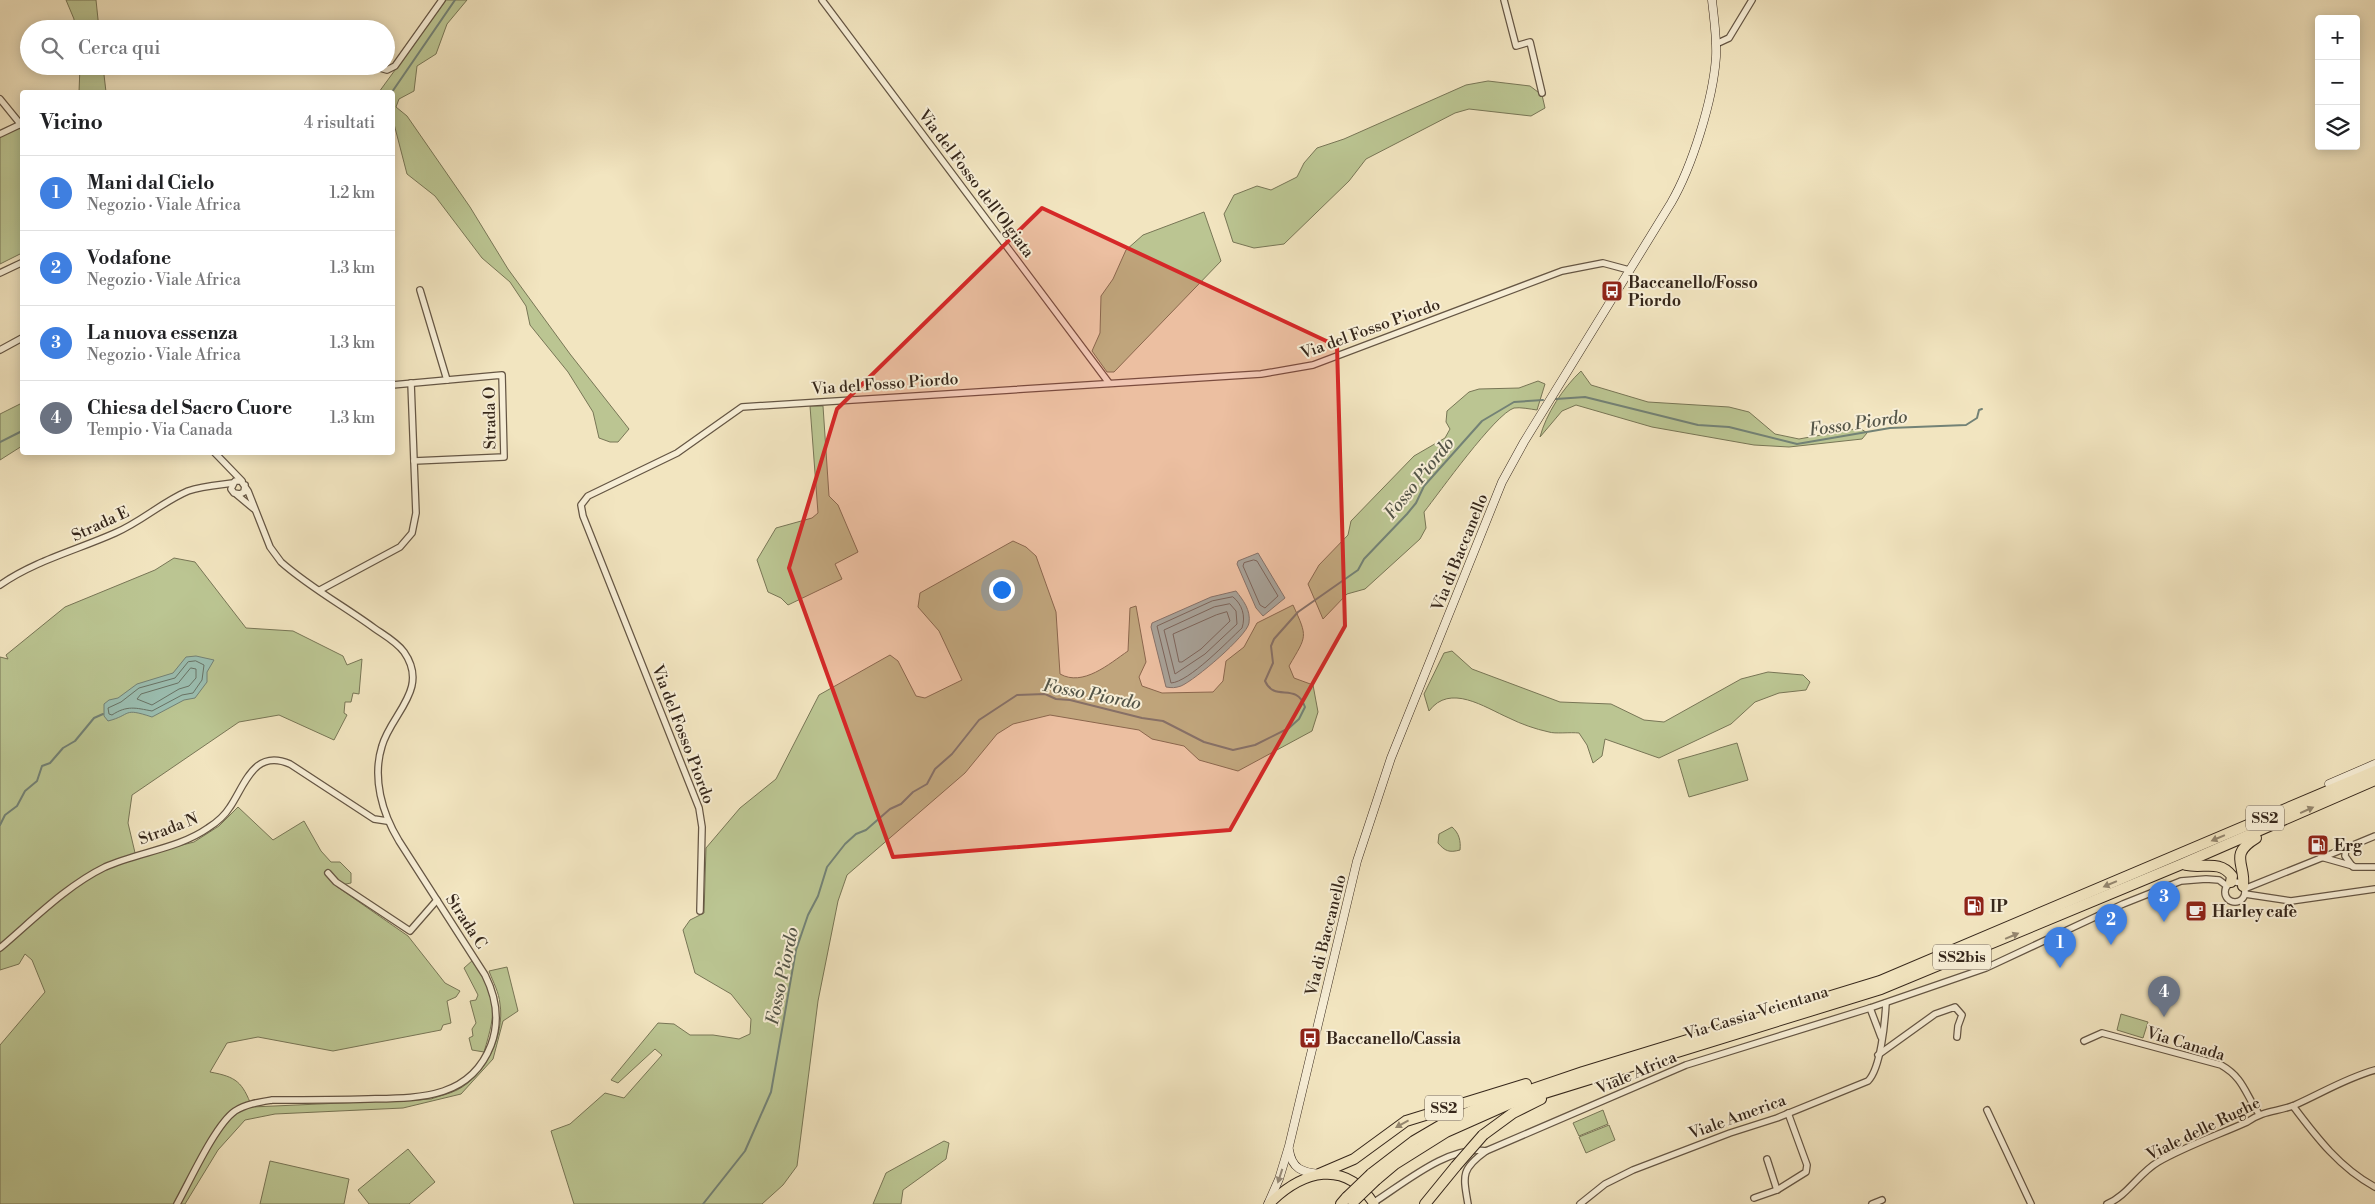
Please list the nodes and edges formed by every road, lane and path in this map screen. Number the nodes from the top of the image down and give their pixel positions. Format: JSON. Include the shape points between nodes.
{"nodes":[{"id":1,"x":442,"y":0,"type":"edge"},
{"id":2,"x":822,"y":0,"type":"edge"},
{"id":3,"x":1504,"y":0,"type":"edge"},
{"id":4,"x":1712,"y":0,"type":"edge"},
{"id":5,"x":1752,"y":0,"type":"edge"},
{"id":6,"x":1716,"y":44,"type":"junction"},
{"id":7,"x":395,"y":66,"type":"edge"},
{"id":8,"x":1542,"y":93,"type":"dead end"},
{"id":9,"x":0,"y":99,"type":"edge"},
{"id":10,"x":20,"y":123,"type":"edge"},
{"id":11,"x":20,"y":126,"type":"edge"},
{"id":12,"x":0,"y":134,"type":"edge"},
{"id":13,"x":20,"y":263,"type":"edge"},
{"id":14,"x":1628,"y":270,"type":"junction"},
{"id":15,"x":0,"y":273,"type":"edge"},
{"id":16,"x":420,"y":290,"type":"dead end"},
{"id":17,"x":20,"y":339,"type":"edge"},
{"id":18,"x":0,"y":350,"type":"edge"},
{"id":19,"x":447,"y":380,"type":"junction"},
{"id":20,"x":411,"y":383,"type":"junction"},
{"id":21,"x":1109,"y":383,"type":"junction"},
{"id":22,"x":395,"y":385,"type":"edge"},
{"id":23,"x":217,"y":455,"type":"edge"},
{"id":24,"x":414,"y":461,"type":"junction"},
{"id":25,"x":232,"y":469,"type":"junction"},
{"id":26,"x":234,"y":482,"type":"junction"},
{"id":27,"x":244,"y":484,"type":"junction"},
{"id":28,"x":212,"y":486,"type":"junction"},
{"id":29,"x":235,"y":494,"type":"junction"},
{"id":30,"x":256,"y":510,"type":"junction"},
{"id":31,"x":0,"y":585,"type":"edge"},
{"id":32,"x":320,"y":590,"type":"junction"},
{"id":33,"x":2375,"y":764,"type":"edge"},
{"id":34,"x":2375,"y":771,"type":"edge"},
{"id":35,"x":2375,"y":780,"type":"edge"},
{"id":36,"x":2328,"y":784,"type":"joint"},
{"id":37,"x":387,"y":821,"type":"junction"},
{"id":38,"x":2271,"y":826,"type":"junction"},
{"id":39,"x":2234,"y":831,"type":"junction"},
{"id":40,"x":2375,"y":836,"type":"edge"},
{"id":41,"x":2346,"y":848,"type":"junction"},
{"id":42,"x":2321,"y":857,"type":"junction"},
{"id":43,"x":2182,"y":864,"type":"junction"},
{"id":44,"x":2155,"y":865,"type":"joint"},
{"id":45,"x":2353,"y":866,"type":"junction"},
{"id":46,"x":2375,"y":867,"type":"edge"},
{"id":47,"x":328,"y":874,"type":"dead end"},
{"id":48,"x":2229,"y":884,"type":"junction"},
{"id":49,"x":2375,"y":889,"type":"edge"},
{"id":50,"x":2244,"y":890,"type":"junction"},
{"id":51,"x":437,"y":900,"type":"junction"},
{"id":52,"x":700,"y":911,"type":"dead end"},
{"id":53,"x":0,"y":948,"type":"edge"},
{"id":54,"x":1886,"y":1003,"type":"junction"},
{"id":55,"x":1870,"y":1008,"type":"junction"},
{"id":56,"x":1957,"y":1037,"type":"dead end"},
{"id":57,"x":1882,"y":1039,"type":"junction"},
{"id":58,"x":2084,"y":1041,"type":"dead end"},
{"id":59,"x":1878,"y":1055,"type":"junction"},
{"id":60,"x":1610,"y":1069,"type":"junction"},
{"id":61,"x":2375,"y":1070,"type":"edge"},
{"id":62,"x":1584,"y":1076,"type":"junction"},
{"id":63,"x":2293,"y":1106,"type":"junction"},
{"id":64,"x":1987,"y":1110,"type":"dead end"},
{"id":65,"x":1788,"y":1113,"type":"junction"},
{"id":66,"x":2259,"y":1114,"type":"junction"},
{"id":67,"x":1289,"y":1146,"type":"junction"},
{"id":68,"x":1486,"y":1151,"type":"junction"},
{"id":69,"x":1767,"y":1159,"type":"dead end"},
{"id":70,"x":1319,"y":1174,"type":"junction"},
{"id":71,"x":2375,"y":1187,"type":"edge"},
{"id":72,"x":1777,"y":1190,"type":"junction"},
{"id":73,"x":1754,"y":1198,"type":"dead end"},
{"id":74,"x":1882,"y":1200,"type":"dead end"},
{"id":75,"x":1348,"y":1202,"type":"edge"},
{"id":76,"x":1374,"y":1203,"type":"edge"},
{"id":77,"x":177,"y":1204,"type":"edge"},
{"id":78,"x":1269,"y":1204,"type":"edge"},
{"id":79,"x":1425,"y":1204,"type":"edge"},
{"id":80,"x":1468,"y":1204,"type":"edge"},
{"id":81,"x":1580,"y":1204,"type":"edge"},
{"id":82,"x":1872,"y":1204,"type":"edge"},
{"id":83,"x":2031,"y":1204,"type":"edge"},
{"id":84,"x":2107,"y":1204,"type":"edge"}],
"edges":[{"from":1,"to":7,"type":"street"},
{"from":2,"to":21,"type":"street","name":"Via del Fosso dell'Olgiata"},
{"from":3,"to":8,"type":"street","via":[[1516,46],[1530,42]]},
{"from":4,"to":6,"type":"street","name":"Via di Baccanello"},
{"from":5,"to":6,"type":"street","via":[[1729,38]]},
{"from":6,"to":14,"type":"street","name":"Via di Baccanello","via":[[1711,85],[1686,173],[1671,203]]},
{"from":9,"to":10,"type":"street"},
{"from":11,"to":12,"type":"street"},
{"from":13,"to":15,"type":"street"},
{"from":14,"to":21,"type":"street","name":"Via del Fosso Piordo","via":[[1603,263],[1568,269],[1298,369]]},
{"from":14,"to":67,"type":"street","name":"Via di Baccanello","via":[[1502,482],[1391,758],[1357,861]]},
{"from":16,"to":19,"type":"street"},
{"from":17,"to":18,"type":"street"},
{"from":19,"to":20,"type":"street","name":"Strada O"},
{"from":19,"to":24,"type":"street","name":"Strada O","via":[[502,375],[504,457]]},
{"from":20,"to":22,"type":"street","name":"Strada O"},
{"from":20,"to":24,"type":"street"},
{"from":21,"to":52,"type":"street","name":"Via del Fosso Piordo","via":[[742,407],[677,453],[583,501],[583,516],[699,808],[702,828]]},
{"from":23,"to":25,"type":"street","name":"Strada C"},
{"from":24,"to":32,"type":"street","via":[[416,519],[409,537],[382,558]]},
{"from":25,"to":26,"type":"street"},
{"from":25,"to":27,"type":"street","name":"Strada C"},
{"from":26,"to":27,"type":"street","name":"Strada E"},
{"from":26,"to":28,"type":"street","name":"Strada E"},
{"from":26,"to":29,"type":"street","via":[[231,489]]},
{"from":27,"to":29,"type":"street","via":[[243,493]]},
{"from":27,"to":30,"type":"street","name":"Strada C"},
{"from":28,"to":29,"type":"street"},
{"from":28,"to":31,"type":"street","name":"Strada E","via":[[178,496],[127,528],[33,567]]},
{"from":29,"to":30,"type":"street","name":"Strada C"},
{"from":30,"to":32,"type":"street","name":"Strada C","via":[[274,554],[291,571]]},
{"from":32,"to":37,"type":"street","name":"Strada C","via":[[392,641],[410,664],[410,694],[386,734],[379,756],[379,780]]},
{"from":33,"to":36,"type":"street"},
{"from":34,"to":39,"type":"highway","number":"SS2"},
{"from":38,"to":35,"type":"highway","number":"SS2","one_way":true},
{"from":36,"to":39,"type":"highway","via":[[2246,820]]},
{"from":37,"to":51,"type":"street","name":"Strada C"},
{"from":37,"to":53,"type":"street","name":"Strada N","via":[[374,819],[290,764],[280,760],[268,761],[248,775],[230,807],[210,827],[186,839],[118,862],[86,878]]},
{"from":38,"to":43,"type":"highway","number":"SS2"},
{"from":38,"to":50,"type":"highway","via":[[2242,848],[2239,863]]},
{"from":39,"to":44,"type":"highway","number":"SS2","one_way":true},
{"from":40,"to":41,"type":"street"},
{"from":41,"to":42,"type":"street","name":"Viale Africa"},
{"from":41,"to":45,"type":"street","via":[[2345,856]]},
{"from":42,"to":45,"type":"street"},
{"from":42,"to":50,"type":"street","name":"Viale Africa"},
{"from":43,"to":48,"type":"highway","via":[[2216,864],[2232,876]]},
{"from":60,"to":43,"type":"highway","name":"Via Cassia Veientana","number":"SS2bis","one_way":true,"via":[[1881,989]]},
{"from":44,"to":60,"type":"highway","name":"Via Cassia Veientana","number":"SS2bis","one_way":true,"via":[[1880,981]]},
{"from":45,"to":46,"type":"street"},
{"from":47,"to":51,"type":"street","via":[[410,931]]},
{"from":48,"to":50,"type":"street","name":"Viale Africa","via":[[2239,882]]},
{"from":48,"to":50,"type":"street","name":"Viale Africa","via":[[2226,895],[2230,900],[2239,901]]},
{"from":48,"to":54,"type":"street","name":"Viale Africa","via":[[2206,878],[2181,881],[2123,904],[1986,968]]},
{"from":49,"to":50,"type":"street","name":"Viale Africa","via":[[2290,901]]},
{"from":51,"to":77,"type":"street","name":"Strada C","via":[[483,971],[494,997],[495,1034],[478,1068],[458,1085],[426,1096],[272,1100],[242,1108],[221,1126]]},
{"from":54,"to":55,"type":"street","name":"Viale Africa"},
{"from":54,"to":57,"type":"street","name":"Viale America"},
{"from":55,"to":57,"type":"street"},
{"from":55,"to":68,"type":"street","name":"Viale Africa","via":[[1686,1065]]},
{"from":56,"to":59,"type":"street","via":[[1962,1015],[1955,1007],[1935,1014]]},
{"from":57,"to":59,"type":"street","name":"Viale America"},
{"from":58,"to":66,"type":"street","name":"Via Canada","via":[[2102,1033],[2221,1065],[2234,1072],[2242,1082]]},
{"from":59,"to":65,"type":"street","name":"Viale America","via":[[1868,1081]]},
{"from":60,"to":62,"type":"highway","name":"Via Cassia Veientana","number":"SS2bis"},
{"from":61,"to":63,"type":"street","name":"Viale delle Rughe","via":[[2346,1080]]},
{"from":62,"to":70,"type":"highway","number":"SS2","one_way":true,"via":[[1557,1076],[1424,1114],[1392,1130],[1354,1159]]},
{"from":62,"to":75,"type":"highway","name":"Via Cassia Veientana","number":"SS2bis","bridge":true,"via":[[1482,1114],[1374,1177]]},
{"from":62,"to":79,"type":"highway","bridge":true,"via":[[1513,1113],[1483,1136]]},
{"from":63,"to":66,"type":"street","name":"Viale delle Rughe"},
{"from":63,"to":71,"type":"street","via":[[2332,1156]]},
{"from":64,"to":83,"type":"street"},
{"from":65,"to":72,"type":"street","via":[[1807,1170]]},
{"from":65,"to":81,"type":"street","name":"Viale America","via":[[1625,1174],[1605,1184]]},
{"from":66,"to":84,"type":"street","name":"Viale delle Rughe","via":[[2158,1162]]},
{"from":67,"to":70,"type":"street","via":[[1296,1167]]},
{"from":67,"to":78,"type":"street","name":"Via di Baccanello","one_way":true},
{"from":68,"to":76,"type":"street","name":"Viale Africa","via":[[1445,1157]]},
{"from":68,"to":80,"type":"street","via":[[1467,1167],[1464,1175]]},
{"from":69,"to":72,"type":"street"},
{"from":70,"to":76,"type":"main road","via":[[1350,1180]]},
{"from":70,"to":78,"type":"main road","number":"SS2","via":[[1294,1183]]},
{"from":72,"to":73,"type":"street"},
{"from":74,"to":82,"type":"street"}]}
